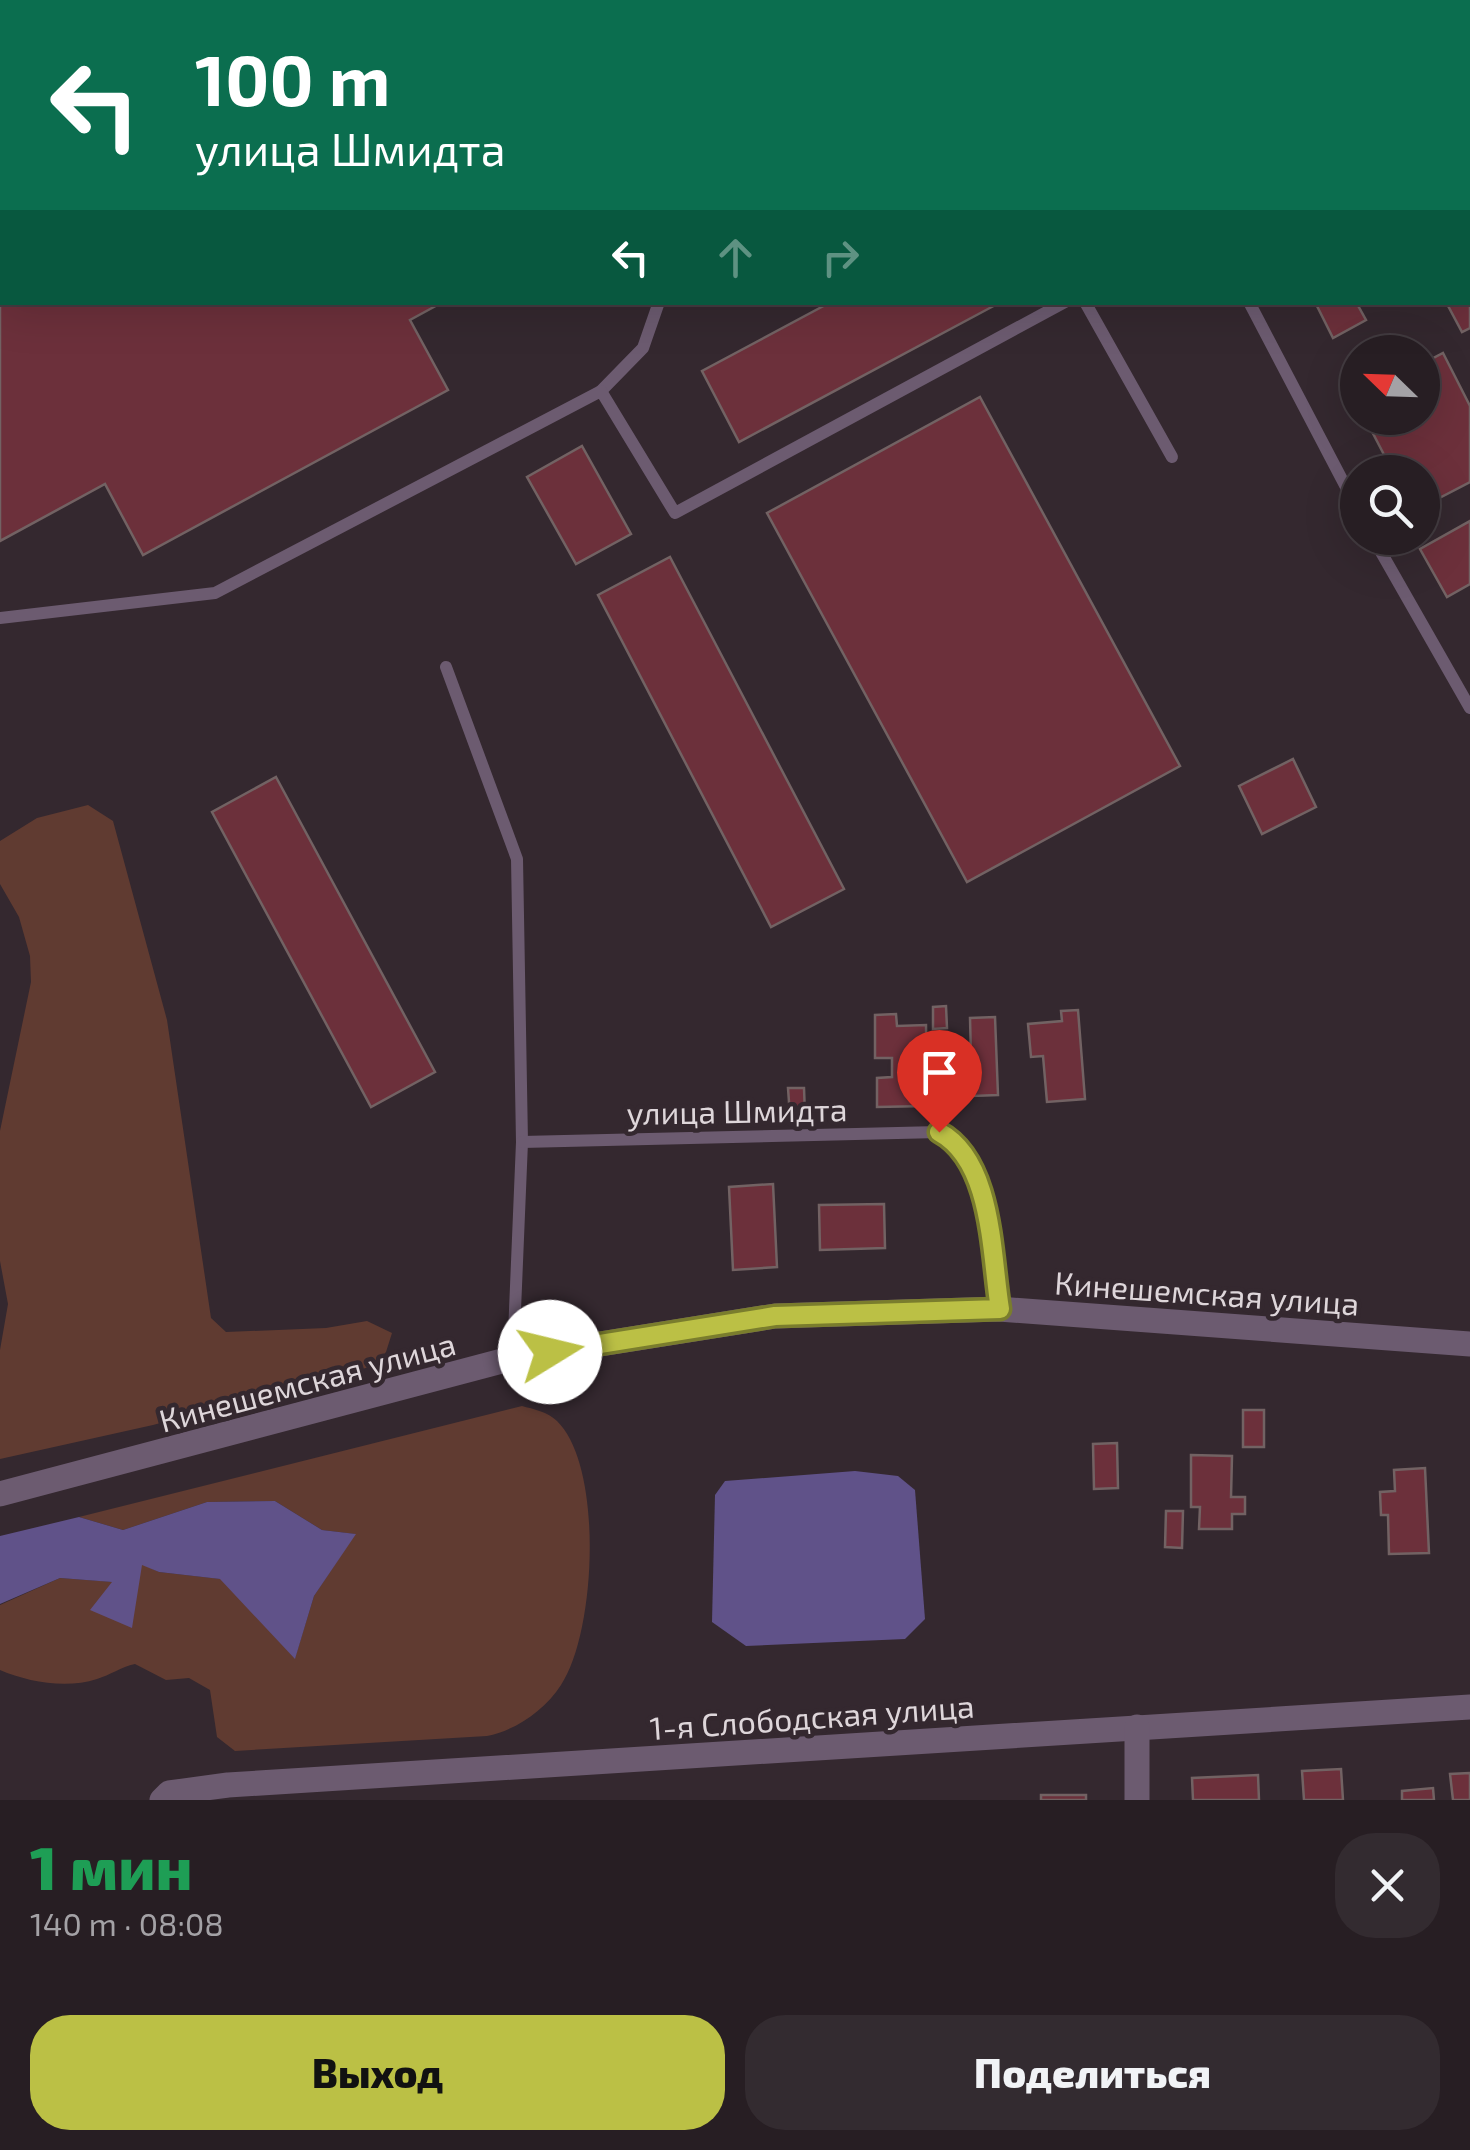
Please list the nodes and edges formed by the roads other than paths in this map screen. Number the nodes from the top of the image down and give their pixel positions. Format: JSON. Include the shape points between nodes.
{"nodes":[{"id":1,"x":658,"y":305,"type":"edge"},
{"id":2,"x":1058,"y":305,"type":"edge"},
{"id":3,"x":1087,"y":305,"type":"edge"},
{"id":4,"x":1251,"y":305,"type":"edge"},
{"id":5,"x":601,"y":390,"type":"junction"},
{"id":6,"x":1172,"y":457,"type":"dead end"},
{"id":7,"x":1340,"y":476,"type":"edge"},
{"id":8,"x":1383,"y":555,"type":"edge"},
{"id":9,"x":0,"y":618,"type":"edge"},
{"id":10,"x":446,"y":667,"type":"dead end"},
{"id":11,"x":1470,"y":708,"type":"edge"},
{"id":12,"x":522,"y":1142,"type":"junction"},
{"id":13,"x":1000,"y":1309,"type":"junction"},
{"id":14,"x":1470,"y":1344,"type":"edge"},
{"id":15,"x":513,"y":1358,"type":"junction"},
{"id":16,"x":0,"y":1494,"type":"edge"},
{"id":17,"x":1470,"y":1707,"type":"edge"},
{"id":18,"x":1137,"y":1727,"type":"junction"},
{"id":19,"x":162,"y":1800,"type":"edge"},
{"id":20,"x":1137,"y":1800,"type":"edge"}],
"edges":[{"from":1,"to":5,"type":"lane","via":[[643,348]]},
{"from":2,"to":5,"type":"lane","via":[[674,513]]},
{"from":3,"to":6,"type":"lane"},
{"from":4,"to":7,"type":"lane"},
{"from":5,"to":9,"type":"lane","via":[[216,593]]},
{"from":8,"to":11,"type":"lane"},
{"from":10,"to":12,"type":"lane","via":[[517,859]]},
{"from":12,"to":13,"type":"lane","name":"улица Шмидта","via":[[939,1132],[958,1142],[975,1171]]},
{"from":12,"to":15,"type":"lane"},
{"from":13,"to":14,"type":"street","name":"Кинешемская улица"},
{"from":13,"to":15,"type":"street","name":"Кинешемская улица","via":[[775,1316]]},
{"from":15,"to":16,"type":"street","name":"Кинешемская улица"},
{"from":17,"to":18,"type":"street","name":"1-я Слободская улица"},
{"from":18,"to":19,"type":"street","name":"1-я Слободская улица","via":[[228,1785],[169,1792]]},
{"from":18,"to":20,"type":"street"}]}
